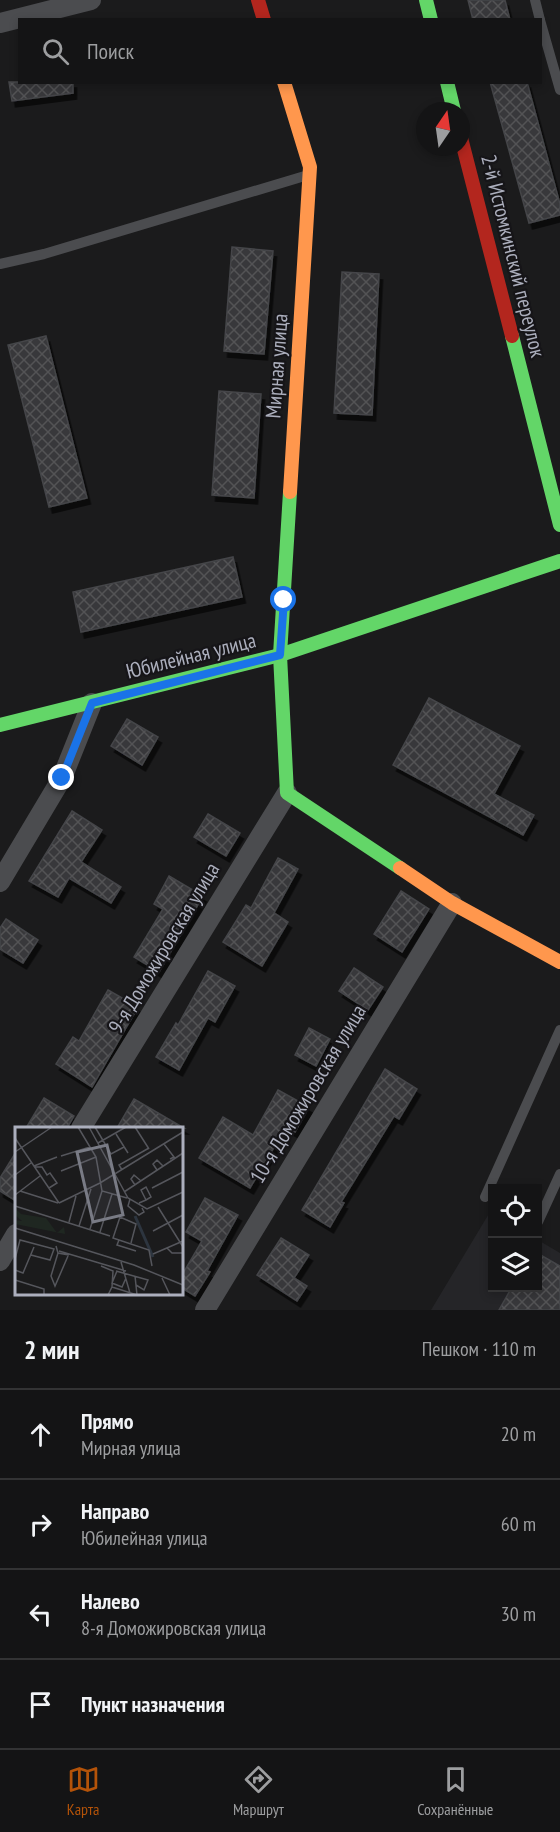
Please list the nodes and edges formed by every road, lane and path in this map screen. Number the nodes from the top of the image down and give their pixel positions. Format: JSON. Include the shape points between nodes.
{"nodes":[{"id":1,"x":91,"y":0,"type":"edge"},
{"id":2,"x":258,"y":0,"type":"edge"},
{"id":3,"x":426,"y":0,"type":"edge"},
{"id":4,"x":535,"y":0,"type":"edge"},
{"id":5,"x":18,"y":18,"type":"edge"},
{"id":6,"x":20,"y":18,"type":"edge"},
{"id":7,"x":263,"y":18,"type":"edge"},
{"id":8,"x":430,"y":18,"type":"edge"},
{"id":9,"x":540,"y":18,"type":"edge"},
{"id":10,"x":0,"y":23,"type":"edge"},
{"id":11,"x":542,"y":27,"type":"edge"},
{"id":12,"x":285,"y":84,"type":"edge"},
{"id":13,"x":447,"y":84,"type":"edge"},
{"id":14,"x":560,"y":90,"type":"edge"},
{"id":15,"x":452,"y":102,"type":"edge"},
{"id":16,"x":466,"y":156,"type":"edge"},
{"id":17,"x":310,"y":174,"type":"junction"},
{"id":18,"x":0,"y":264,"type":"edge"},
{"id":19,"x":560,"y":525,"type":"edge"},
{"id":20,"x":560,"y":561,"type":"edge"},
{"id":21,"x":280,"y":655,"type":"junction"},
{"id":22,"x":92,"y":703,"type":"junction"},
{"id":23,"x":0,"y":725,"type":"edge"},
{"id":24,"x":287,"y":793,"type":"junction"},
{"id":25,"x":0,"y":882,"type":"edge"},
{"id":26,"x":452,"y":903,"type":"junction"},
{"id":27,"x":560,"y":962,"type":"edge"},
{"id":28,"x":560,"y":1030,"type":"edge"},
{"id":29,"x":82,"y":1127,"type":"edge"},
{"id":30,"x":560,"y":1174,"type":"edge"},
{"id":31,"x":484,"y":1197,"type":"dead end"},
{"id":32,"x":542,"y":1212,"type":"edge"},
{"id":33,"x":15,"y":1236,"type":"edge"},
{"id":34,"x":0,"y":1261,"type":"edge"},
{"id":35,"x":205,"y":1310,"type":"edge"}],
"edges":[{"from":1,"to":6,"type":"street"},
{"from":2,"to":7,"type":"street"},
{"from":3,"to":8,"type":"street"},
{"from":4,"to":9,"type":"lane"},
{"from":5,"to":10,"type":"street"},
{"from":11,"to":14,"type":"lane"},
{"from":12,"to":17,"type":"street","name":"Мирная улица"},
{"from":13,"to":15,"type":"street"},
{"from":16,"to":19,"type":"street","name":"2-й Истомкинский переулок"},
{"from":17,"to":18,"type":"lane"},
{"from":17,"to":21,"type":"street","name":"Мирная улица"},
{"from":20,"to":21,"type":"street","name":"Юбилейная улица"},
{"from":21,"to":22,"type":"street","name":"Юбилейная улица"},
{"from":21,"to":24,"type":"street","name":"Мирная улица"},
{"from":22,"to":23,"type":"street","name":"Юбилейная улица"},
{"from":22,"to":25,"type":"street","via":[[62,778]]},
{"from":24,"to":26,"type":"street"},
{"from":24,"to":29,"type":"street","name":"9-я Доможировская улица"},
{"from":26,"to":27,"type":"street"},
{"from":26,"to":35,"type":"street","name":"10-я Доможировская улица"},
{"from":28,"to":31,"type":"lane"},
{"from":30,"to":32,"type":"lane"},
{"from":33,"to":34,"type":"street"}]}
